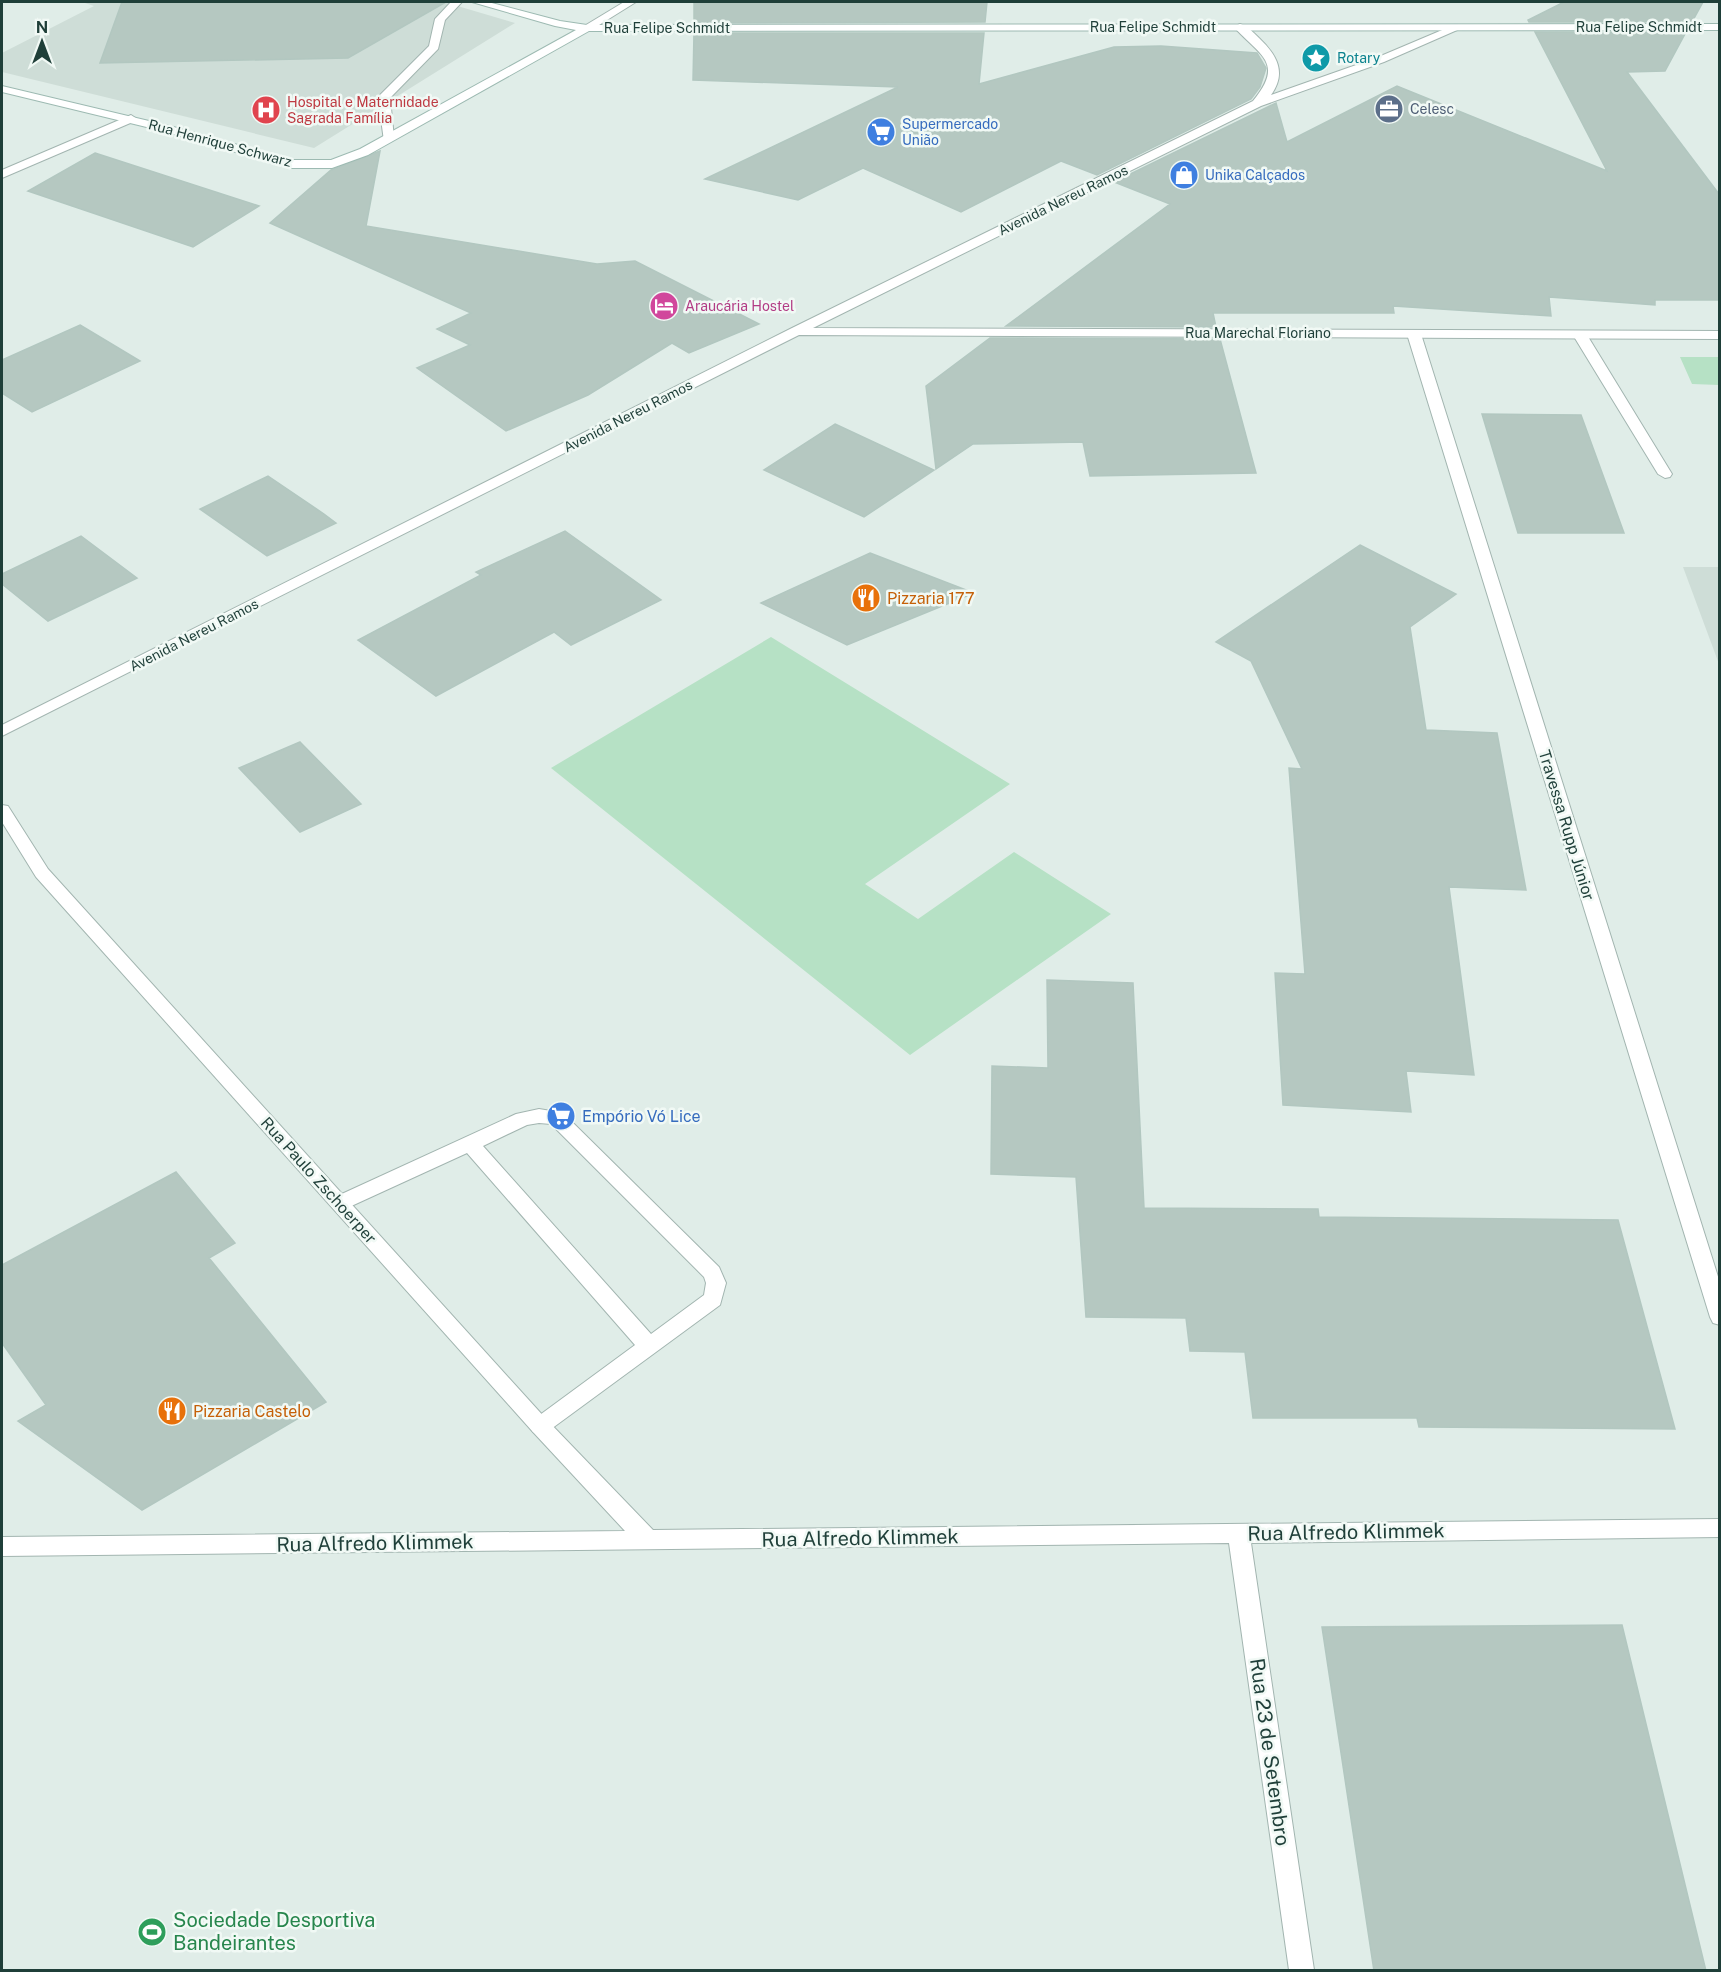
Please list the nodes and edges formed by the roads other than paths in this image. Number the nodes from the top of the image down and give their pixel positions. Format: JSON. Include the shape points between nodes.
{"nodes":[{"id":1,"x":457,"y":2,"type":"edge"},
{"id":2,"x":477,"y":2,"type":"edge"},
{"id":3,"x":631,"y":2,"type":"edge"},
{"id":4,"x":1240,"y":27,"type":"junction"},
{"id":5,"x":1458,"y":27,"type":"junction"},
{"id":6,"x":1719,"y":27,"type":"edge"},
{"id":7,"x":587,"y":28,"type":"junction"},
{"id":8,"x":2,"y":89,"type":"edge"},
{"id":9,"x":1257,"y":104,"type":"junction"},
{"id":10,"x":131,"y":119,"type":"junction"},
{"id":11,"x":388,"y":138,"type":"junction"},
{"id":12,"x":2,"y":174,"type":"edge"},
{"id":13,"x":797,"y":332,"type":"junction"},
{"id":14,"x":1414,"y":334,"type":"junction"},
{"id":15,"x":1580,"y":335,"type":"junction"},
{"id":16,"x":1719,"y":335,"type":"edge"},
{"id":17,"x":1665,"y":474,"type":"dead end"},
{"id":18,"x":2,"y":731,"type":"edge"},
{"id":19,"x":2,"y":810,"type":"edge"},
{"id":20,"x":470,"y":1144,"type":"junction"},
{"id":21,"x":340,"y":1203,"type":"junction"},
{"id":22,"x":1719,"y":1317,"type":"edge"},
{"id":23,"x":649,"y":1346,"type":"junction"},
{"id":24,"x":540,"y":1426,"type":"junction"},
{"id":25,"x":1719,"y":1528,"type":"edge"},
{"id":26,"x":1239,"y":1533,"type":"junction"},
{"id":27,"x":648,"y":1540,"type":"junction"},
{"id":28,"x":2,"y":1547,"type":"edge"},
{"id":29,"x":1302,"y":1971,"type":"edge"}],
"edges":[{"from":1,"to":11,"type":"street","via":[[440,18],[434,47],[384,97]]},
{"from":2,"to":7,"type":"street","name":"Rua Felipe Schmidt"},
{"from":3,"to":7,"type":"street","name":"Rua Henrique Schwarz"},
{"from":4,"to":5,"type":"street","name":"Rua Felipe Schmidt"},
{"from":4,"to":7,"type":"street","name":"Rua Felipe Schmidt"},
{"from":4,"to":9,"type":"street","name":"Avenida Nereu Ramos","via":[[1261,44],[1272,59],[1276,75],[1271,90]]},
{"from":5,"to":6,"type":"street","name":"Rua Felipe Schmidt"},
{"from":5,"to":9,"type":"street","name":"Avenida Nereu Ramos"},
{"from":7,"to":11,"type":"street","name":"Rua Henrique Schwarz"},
{"from":8,"to":10,"type":"street","name":"Rua Henrique Schwarz"},
{"from":9,"to":13,"type":"street","name":"Avenida Nereu Ramos"},
{"from":10,"to":11,"type":"street","name":"Rua Henrique Schwarz","via":[[291,164],[316,166],[345,161]]},
{"from":10,"to":12,"type":"street"},
{"from":13,"to":14,"type":"street","name":"Rua Marechal Floriano"},
{"from":13,"to":18,"type":"street","name":"Avenida Nereu Ramos"},
{"from":14,"to":15,"type":"street","name":"Rua Marechal Floriano"},
{"from":14,"to":22,"type":"street","name":"Travessa Rupp Júnior"},
{"from":15,"to":16,"type":"street","name":"Rua Marechal Floriano"},
{"from":15,"to":17,"type":"street"},
{"from":19,"to":21,"type":"street","name":"Rua Paulo Zschoerper","via":[[42,873]]},
{"from":20,"to":21,"type":"street"},
{"from":20,"to":23,"type":"street"},
{"from":20,"to":23,"type":"street","via":[[523,1119],[556,1118],[712,1273],[716,1283],[713,1299]]},
{"from":21,"to":24,"type":"street","name":"Rua Paulo Zschoerper"},
{"from":23,"to":24,"type":"street"},
{"from":24,"to":27,"type":"street","name":"Rua Paulo Zschoerper"},
{"from":25,"to":26,"type":"street","name":"Rua Alfredo Klimmek"},
{"from":26,"to":27,"type":"street","name":"Rua Alfredo Klimmek"},
{"from":26,"to":29,"type":"street","name":"Rua 23 de Setembro"},
{"from":27,"to":28,"type":"street","name":"Rua Alfredo Klimmek"}]}
